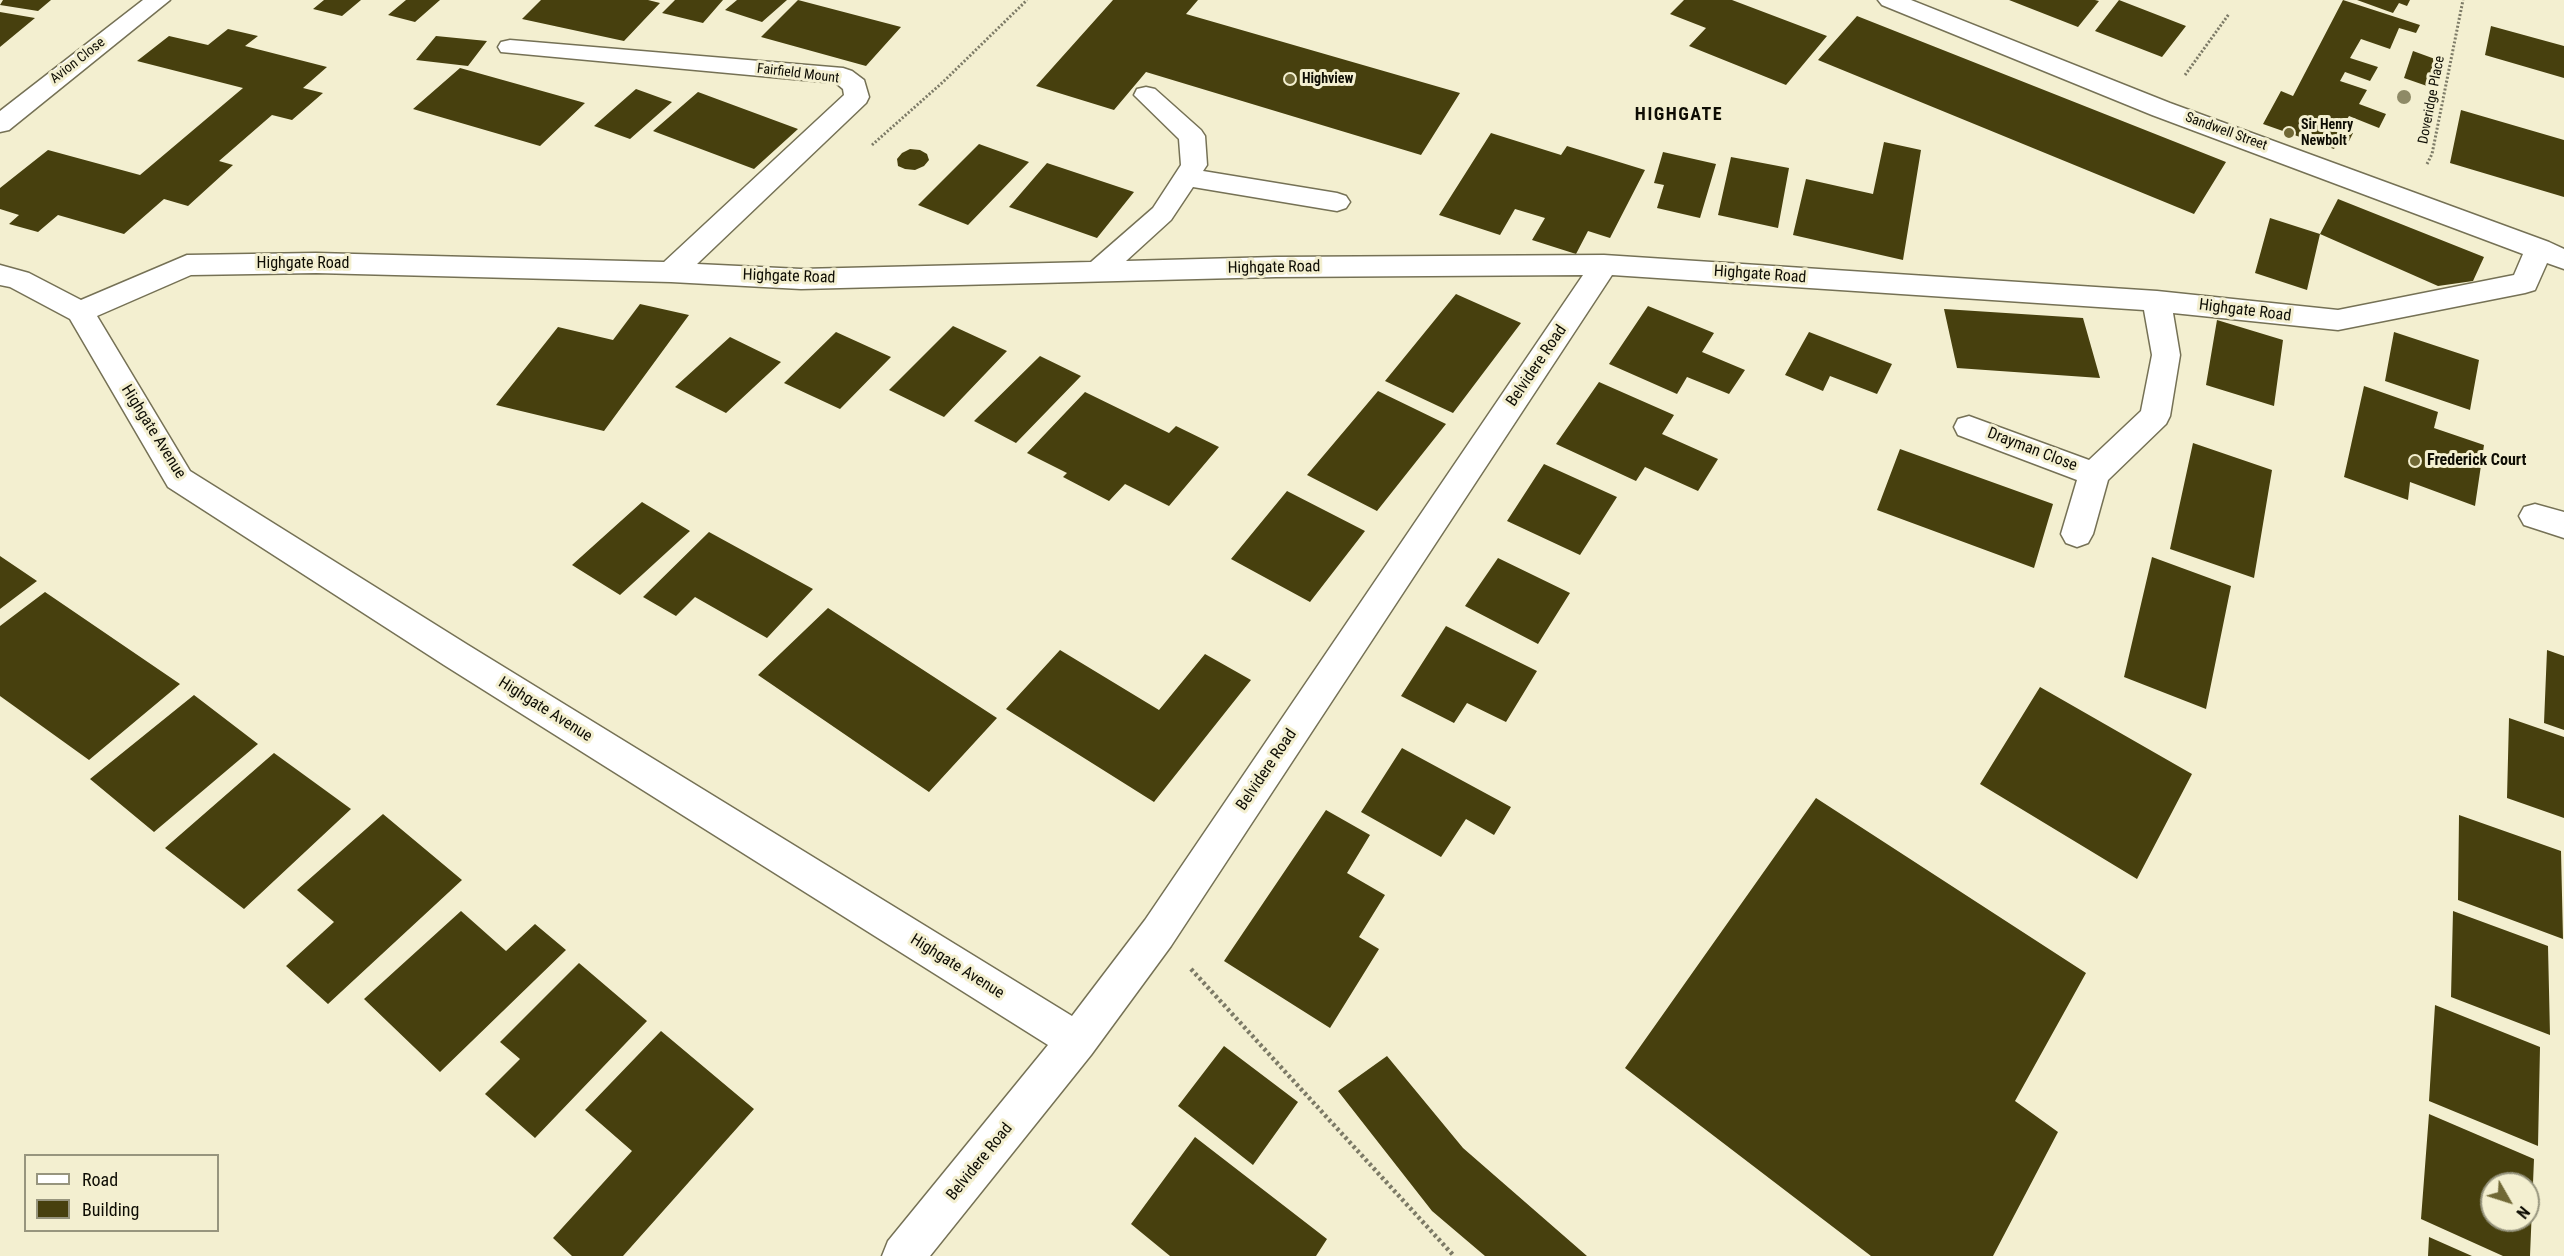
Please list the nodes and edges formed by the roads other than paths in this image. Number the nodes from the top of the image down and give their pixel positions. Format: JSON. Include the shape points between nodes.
{"nodes":[{"id":1,"x":158,"y":0,"type":"edge"},
{"id":2,"x":1890,"y":0,"type":"edge"},
{"id":3,"x":510,"y":47,"type":"dead end"},
{"id":4,"x":1146,"y":94,"type":"dead end"},
{"id":5,"x":0,"y":124,"type":"edge"},
{"id":6,"x":1185,"y":177,"type":"junction"},
{"id":7,"x":1337,"y":202,"type":"dead end"},
{"id":8,"x":2551,"y":254,"type":"edge"},
{"id":9,"x":1604,"y":265,"type":"junction"},
{"id":10,"x":671,"y":272,"type":"junction"},
{"id":11,"x":1097,"y":272,"type":"junction"},
{"id":12,"x":0,"y":275,"type":"edge"},
{"id":13,"x":2157,"y":301,"type":"junction"},
{"id":14,"x":80,"y":312,"type":"junction"},
{"id":15,"x":1969,"y":427,"type":"dead end"},
{"id":16,"x":2094,"y":474,"type":"junction"},
{"id":17,"x":2535,"y":516,"type":"dead end"},
{"id":18,"x":2564,"y":525,"type":"edge"},
{"id":19,"x":2077,"y":534,"type":"dead end"},
{"id":20,"x":1077,"y":1041,"type":"junction"},
{"id":21,"x":903,"y":1256,"type":"edge"}],
"edges":[{"from":1,"to":5,"type":"street","name":"Avion Close"},
{"from":2,"to":8,"type":"street","name":"Sandwell Street","via":[[2161,109]]},
{"from":3,"to":10,"type":"street","name":"Fairfield Mount","via":[[843,76],[855,86],[857,96]]},
{"from":4,"to":6,"type":"street","via":[[1192,136],[1194,165]]},
{"from":6,"to":7,"type":"street"},
{"from":6,"to":11,"type":"street","via":[[1162,214]]},
{"from":8,"to":13,"type":"street","name":"Highgate Road","via":[[2525,283],[2338,320]]},
{"from":9,"to":11,"type":"street","name":"Highgate Road"},
{"from":9,"to":13,"type":"street","name":"Highgate Road"},
{"from":9,"to":20,"type":"street","name":"Belvidere Road","via":[[1158,933]]},
{"from":10,"to":11,"type":"street","name":"Highgate Road","via":[[801,279]]},
{"from":10,"to":14,"type":"street","name":"Highgate Road","via":[[316,263],[187,265]]},
{"from":12,"to":14,"type":"street","via":[[19,280]]},
{"from":13,"to":16,"type":"street","name":"Drayman Close","via":[[2166,355],[2155,416]]},
{"from":14,"to":20,"type":"street","name":"Highgate Avenue","via":[[179,479]]},
{"from":15,"to":16,"type":"street","name":"Drayman Close"},
{"from":16,"to":19,"type":"street","name":"Drayman Close"},
{"from":17,"to":18,"type":"street"},
{"from":20,"to":21,"type":"street","name":"Belvidere Road"}]}
